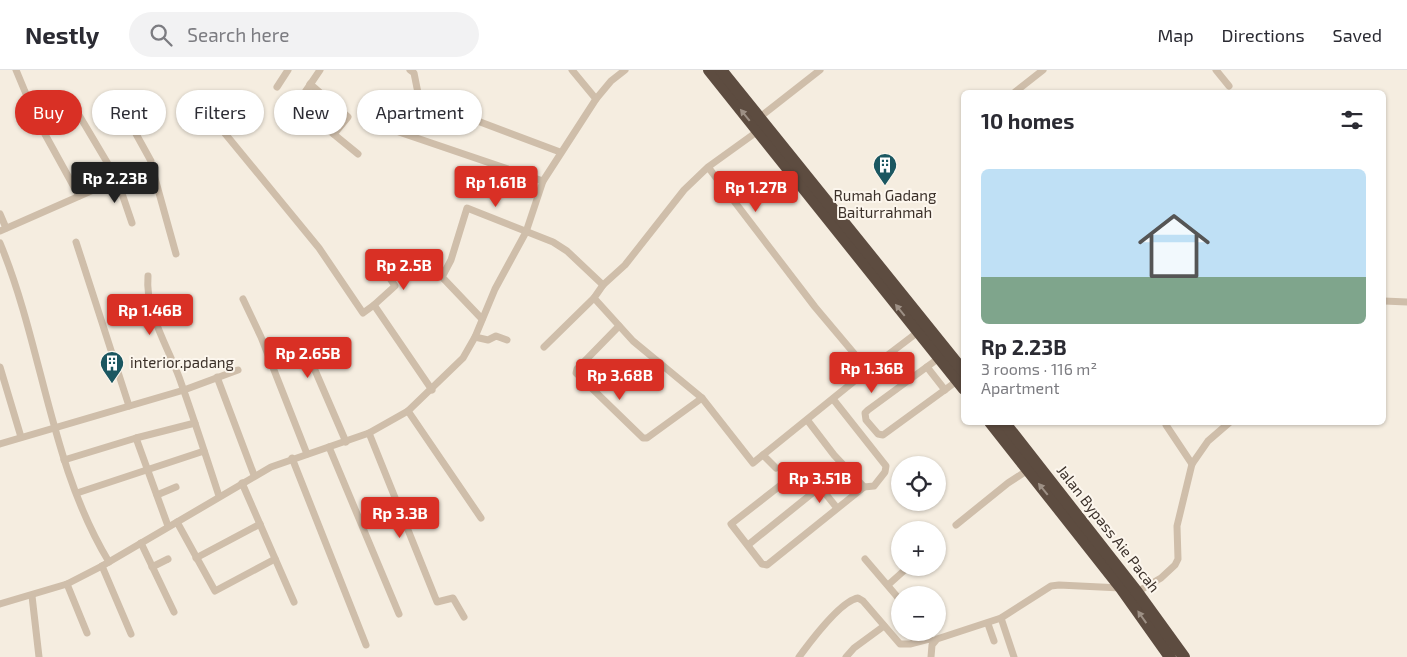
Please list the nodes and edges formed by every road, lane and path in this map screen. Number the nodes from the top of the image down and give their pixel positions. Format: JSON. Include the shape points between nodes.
{"nodes":[{"id":1,"x":16,"y":70,"type":"edge"},
{"id":2,"x":288,"y":70,"type":"edge"},
{"id":3,"x":318,"y":70,"type":"edge"},
{"id":4,"x":410,"y":70,"type":"edge"},
{"id":5,"x":572,"y":70,"type":"edge"},
{"id":6,"x":625,"y":70,"type":"edge"},
{"id":7,"x":709,"y":70,"type":"edge"},
{"id":8,"x":721,"y":70,"type":"edge"},
{"id":9,"x":820,"y":70,"type":"edge"},
{"id":10,"x":1043,"y":70,"type":"edge"},
{"id":11,"x":1216,"y":70,"type":"edge"},
{"id":12,"x":310,"y":84,"type":"junction"},
{"id":13,"x":1229,"y":86,"type":"dead end"},
{"id":14,"x":277,"y":87,"type":"dead end"},
{"id":15,"x":306,"y":90,"type":"edge"},
{"id":16,"x":317,"y":90,"type":"edge"},
{"id":17,"x":1018,"y":90,"type":"edge"},
{"id":18,"x":596,"y":99,"type":"junction"},
{"id":19,"x":760,"y":117,"type":"junction"},
{"id":20,"x":82,"y":120,"type":"edge"},
{"id":21,"x":758,"y":131,"type":"junction"},
{"id":22,"x":135,"y":135,"type":"edge"},
{"id":23,"x":226,"y":135,"type":"edge"},
{"id":24,"x":335,"y":135,"type":"edge"},
{"id":25,"x":408,"y":135,"type":"edge"},
{"id":26,"x":560,"y":152,"type":"junction"},
{"id":27,"x":358,"y":154,"type":"dead end"},
{"id":28,"x":151,"y":164,"type":"junction"},
{"id":29,"x":708,"y":167,"type":"junction"},
{"id":30,"x":790,"y":170,"type":"junction"},
{"id":31,"x":117,"y":179,"type":"junction"},
{"id":32,"x":543,"y":181,"type":"junction"},
{"id":33,"x":768,"y":187,"type":"dead end"},
{"id":34,"x":811,"y":191,"type":"junction"},
{"id":35,"x":79,"y":196,"type":"junction"},
{"id":36,"x":0,"y":214,"type":"edge"},
{"id":37,"x":132,"y":223,"type":"dead end"},
{"id":38,"x":3,"y":230,"type":"edge"},
{"id":39,"x":526,"y":232,"type":"junction"},
{"id":40,"x":76,"y":242,"type":"dead end"},
{"id":41,"x":0,"y":243,"type":"edge"},
{"id":42,"x":176,"y":254,"type":"dead end"},
{"id":43,"x":384,"y":269,"type":"dead end"},
{"id":44,"x":148,"y":276,"type":"dead end"},
{"id":45,"x":603,"y":285,"type":"junction"},
{"id":46,"x":594,"y":298,"type":"junction"},
{"id":47,"x":243,"y":299,"type":"dead end"},
{"id":48,"x":1386,"y":301,"type":"edge"},
{"id":49,"x":1407,"y":302,"type":"edge"},
{"id":50,"x":374,"y":305,"type":"junction"},
{"id":51,"x":482,"y":320,"type":"junction"},
{"id":52,"x":620,"y":326,"type":"junction"},
{"id":53,"x":918,"y":332,"type":"junction"},
{"id":54,"x":475,"y":337,"type":"junction"},
{"id":55,"x":507,"y":340,"type":"dead end"},
{"id":56,"x":544,"y":347,"type":"dead end"},
{"id":57,"x":308,"y":354,"type":"dead end"},
{"id":58,"x":939,"y":358,"type":"junction"},
{"id":59,"x":0,"y":367,"type":"edge"},
{"id":60,"x":927,"y":367,"type":"junction"},
{"id":61,"x":238,"y":370,"type":"dead end"},
{"id":62,"x":868,"y":370,"type":"junction"},
{"id":63,"x":217,"y":377,"type":"junction"},
{"id":64,"x":961,"y":380,"type":"edge"},
{"id":65,"x":961,"y":380,"type":"edge"},
{"id":66,"x":961,"y":382,"type":"edge"},
{"id":67,"x":184,"y":390,"type":"junction"},
{"id":68,"x":432,"y":390,"type":"junction"},
{"id":69,"x":945,"y":390,"type":"junction"},
{"id":70,"x":702,"y":398,"type":"junction"},
{"id":71,"x":833,"y":399,"type":"junction"},
{"id":72,"x":129,"y":406,"type":"junction"},
{"id":73,"x":408,"y":411,"type":"junction"},
{"id":74,"x":808,"y":420,"type":"junction"},
{"id":75,"x":195,"y":423,"type":"junction"},
{"id":76,"x":992,"y":425,"type":"edge"},
{"id":77,"x":1006,"y":425,"type":"edge"},
{"id":78,"x":1166,"y":425,"type":"dead end"},
{"id":79,"x":1226,"y":425,"type":"edge"},
{"id":80,"x":55,"y":428,"type":"junction"},
{"id":81,"x":369,"y":433,"type":"junction"},
{"id":82,"x":22,"y":436,"type":"junction"},
{"id":83,"x":136,"y":438,"type":"junction"},
{"id":84,"x":346,"y":442,"type":"junction"},
{"id":85,"x":0,"y":444,"type":"edge"},
{"id":86,"x":329,"y":447,"type":"junction"},
{"id":87,"x":204,"y":450,"type":"junction"},
{"id":88,"x":307,"y":454,"type":"junction"},
{"id":89,"x":763,"y":455,"type":"junction"},
{"id":90,"x":292,"y":458,"type":"junction"},
{"id":91,"x":64,"y":460,"type":"junction"},
{"id":92,"x":1192,"y":464,"type":"junction"},
{"id":93,"x":776,"y":468,"type":"dead end"},
{"id":94,"x":148,"y":469,"type":"junction"},
{"id":95,"x":1028,"y":470,"type":"junction"},
{"id":96,"x":254,"y":476,"type":"junction"},
{"id":97,"x":242,"y":483,"type":"junction"},
{"id":98,"x":176,"y":487,"type":"dead end"},
{"id":99,"x":820,"y":487,"type":"junction"},
{"id":100,"x":864,"y":488,"type":"junction"},
{"id":101,"x":77,"y":493,"type":"junction"},
{"id":102,"x":157,"y":495,"type":"junction"},
{"id":103,"x":219,"y":496,"type":"junction"},
{"id":104,"x":837,"y":508,"type":"junction"},
{"id":105,"x":481,"y":518,"type":"dead end"},
{"id":106,"x":177,"y":522,"type":"junction"},
{"id":107,"x":260,"y":524,"type":"junction"},
{"id":108,"x":956,"y":525,"type":"dead end"},
{"id":109,"x":168,"y":526,"type":"junction"},
{"id":110,"x":1088,"y":537,"type":"junction"},
{"id":111,"x":141,"y":543,"type":"junction"},
{"id":112,"x":748,"y":545,"type":"junction"},
{"id":113,"x":196,"y":558,"type":"junction"},
{"id":114,"x":168,"y":559,"type":"dead end"},
{"id":115,"x":275,"y":559,"type":"junction"},
{"id":116,"x":865,"y":559,"type":"dead end"},
{"id":117,"x":109,"y":562,"type":"junction"},
{"id":118,"x":102,"y":566,"type":"junction"},
{"id":119,"x":152,"y":568,"type":"junction"},
{"id":120,"x":898,"y":576,"type":"edge"},
{"id":121,"x":67,"y":584,"type":"junction"},
{"id":122,"x":888,"y":585,"type":"junction"},
{"id":123,"x":1121,"y":588,"type":"junction"},
{"id":124,"x":891,"y":589,"type":"edge"},
{"id":125,"x":1137,"y":592,"type":"junction"},
{"id":126,"x":32,"y":596,"type":"junction"},
{"id":127,"x":294,"y":602,"type":"dead end"},
{"id":128,"x":0,"y":604,"type":"edge"},
{"id":129,"x":174,"y":612,"type":"dead end"},
{"id":130,"x":399,"y":614,"type":"dead end"},
{"id":131,"x":464,"y":617,"type":"dead end"},
{"id":132,"x":1001,"y":618,"type":"junction"},
{"id":133,"x":988,"y":624,"type":"junction"},
{"id":134,"x":884,"y":626,"type":"junction"},
{"id":135,"x":87,"y":633,"type":"dead end"},
{"id":136,"x":131,"y":634,"type":"dead end"},
{"id":137,"x":891,"y":634,"type":"edge"},
{"id":138,"x":946,"y":636,"type":"edge"},
{"id":139,"x":897,"y":641,"type":"edge"},
{"id":140,"x":921,"y":641,"type":"edge"},
{"id":141,"x":934,"y":641,"type":"edge"},
{"id":142,"x":994,"y":641,"type":"dead end"},
{"id":143,"x":1166,"y":641,"type":"junction"},
{"id":144,"x":366,"y":645,"type":"dead end"},
{"id":145,"x":39,"y":657,"type":"edge"},
{"id":146,"x":799,"y":657,"type":"edge"},
{"id":147,"x":846,"y":657,"type":"edge"},
{"id":148,"x":931,"y":657,"type":"edge"},
{"id":149,"x":1014,"y":657,"type":"edge"},
{"id":150,"x":1170,"y":657,"type":"edge"},
{"id":151,"x":1184,"y":657,"type":"edge"}],
"edges":[{"from":1,"to":35,"type":"street","via":[[36,118]]},
{"from":2,"to":14,"type":"street"},
{"from":3,"to":12,"type":"street"},
{"from":4,"to":26,"type":"street","via":[[414,73],[422,100]]},
{"from":5,"to":18,"type":"street"},
{"from":6,"to":18,"type":"street"},
{"from":21,"to":7,"type":"highway","one_way":true},
{"from":8,"to":19,"type":"highway"},
{"from":9,"to":19,"type":"street"},
{"from":10,"to":17,"type":"street"},
{"from":11,"to":13,"type":"street"},
{"from":12,"to":15,"type":"street"},
{"from":12,"to":16,"type":"street"},
{"from":18,"to":26,"type":"street"},
{"from":19,"to":34,"type":"highway"},
{"from":20,"to":31,"type":"street"},
{"from":21,"to":29,"type":"street"},
{"from":21,"to":30,"type":"highway"},
{"from":22,"to":28,"type":"street"},
{"from":23,"to":50,"type":"street","via":[[319,248],[363,313]]},
{"from":24,"to":27,"type":"street"},
{"from":25,"to":32,"type":"street"},
{"from":26,"to":32,"type":"street"},
{"from":28,"to":31,"type":"street"},
{"from":28,"to":42,"type":"street"},
{"from":29,"to":45,"type":"street","via":[[684,190],[625,265]]},
{"from":29,"to":62,"type":"street","via":[[815,307]]},
{"from":30,"to":33,"type":"street"},
{"from":30,"to":34,"type":"highway"},
{"from":31,"to":35,"type":"street"},
{"from":31,"to":37,"type":"street"},
{"from":32,"to":39,"type":"street"},
{"from":53,"to":34,"type":"highway","one_way":true},
{"from":34,"to":64,"type":"highway"},
{"from":35,"to":38,"type":"street"},
{"from":36,"to":38,"type":"street"},
{"from":39,"to":45,"type":"street","via":[[567,251]]},
{"from":39,"to":51,"type":"street"},
{"from":39,"to":51,"type":"street","via":[[469,208],[464,210],[457,241],[442,276]]},
{"from":40,"to":72,"type":"street"},
{"from":41,"to":80,"type":"street"},
{"from":43,"to":50,"type":"street","via":[[394,286]]},
{"from":44,"to":67,"type":"street","via":[[148,294],[156,320]]},
{"from":45,"to":46,"type":"street"},
{"from":46,"to":52,"type":"street"},
{"from":46,"to":56,"type":"street"},
{"from":47,"to":88,"type":"street"},
{"from":48,"to":49,"type":"street"},
{"from":50,"to":68,"type":"street"},
{"from":51,"to":54,"type":"street"},
{"from":52,"to":70,"type":"street","via":[[633,341]]},
{"from":52,"to":70,"type":"street","via":[[576,373],[643,438]]},
{"from":53,"to":58,"type":"highway"},
{"from":53,"to":62,"type":"street"},
{"from":54,"to":55,"type":"street","via":[[488,340],[496,336]]},
{"from":54,"to":68,"type":"street","via":[[463,358]]},
{"from":57,"to":84,"type":"street"},
{"from":58,"to":60,"type":"street"},
{"from":58,"to":65,"type":"highway"},
{"from":59,"to":82,"type":"street"},
{"from":60,"to":69,"type":"street"},
{"from":60,"to":69,"type":"street","via":[[868,410],[866,420],[878,434],[883,435]]},
{"from":61,"to":63,"type":"street"},
{"from":62,"to":71,"type":"street"},
{"from":63,"to":67,"type":"street"},
{"from":63,"to":96,"type":"street"},
{"from":66,"to":69,"type":"street"},
{"from":67,"to":72,"type":"street"},
{"from":67,"to":75,"type":"street"},
{"from":68,"to":73,"type":"street"},
{"from":70,"to":89,"type":"street","via":[[751,462]]},
{"from":71,"to":74,"type":"street"},
{"from":71,"to":100,"type":"street","via":[[886,466],[874,486]]},
{"from":72,"to":80,"type":"street"},
{"from":73,"to":81,"type":"street"},
{"from":73,"to":105,"type":"street"},
{"from":74,"to":89,"type":"street"},
{"from":74,"to":100,"type":"street"},
{"from":75,"to":83,"type":"street"},
{"from":75,"to":87,"type":"street"},
{"from":76,"to":95,"type":"highway"},
{"from":77,"to":110,"type":"highway","name":"Jalan Bypass Aie Pacah"},
{"from":78,"to":92,"type":"street"},
{"from":79,"to":92,"type":"street","via":[[1208,440]]},
{"from":80,"to":82,"type":"street"},
{"from":80,"to":91,"type":"street"},
{"from":81,"to":84,"type":"street"},
{"from":81,"to":131,"type":"street","via":[[437,602],[454,598]]},
{"from":82,"to":85,"type":"street"},
{"from":83,"to":91,"type":"street"},
{"from":83,"to":94,"type":"street"},
{"from":84,"to":86,"type":"street"},
{"from":86,"to":88,"type":"street"},
{"from":86,"to":130,"type":"street"},
{"from":87,"to":94,"type":"street"},
{"from":87,"to":103,"type":"street"},
{"from":88,"to":90,"type":"street"},
{"from":89,"to":93,"type":"street"},
{"from":90,"to":96,"type":"street"},
{"from":90,"to":144,"type":"street"},
{"from":91,"to":101,"type":"street"},
{"from":92,"to":125,"type":"street","via":[[1176,526],[1178,559],[1170,571]]},
{"from":94,"to":101,"type":"street"},
{"from":94,"to":102,"type":"street"},
{"from":95,"to":108,"type":"street"},
{"from":110,"to":95,"type":"highway","one_way":true},
{"from":96,"to":97,"type":"street"},
{"from":97,"to":103,"type":"street"},
{"from":97,"to":107,"type":"street"},
{"from":98,"to":102,"type":"street"},
{"from":99,"to":104,"type":"street"},
{"from":99,"to":112,"type":"street"},
{"from":99,"to":112,"type":"street","via":[[806,467],[802,467],[735,519],[732,525]]},
{"from":100,"to":104,"type":"street"},
{"from":101,"to":117,"type":"street"},
{"from":102,"to":109,"type":"street"},
{"from":103,"to":106,"type":"street"},
{"from":104,"to":112,"type":"street","via":[[767,565],[762,564]]},
{"from":106,"to":109,"type":"street"},
{"from":106,"to":113,"type":"street"},
{"from":107,"to":113,"type":"street"},
{"from":107,"to":115,"type":"street"},
{"from":109,"to":111,"type":"street"},
{"from":110,"to":123,"type":"highway"},
{"from":110,"to":125,"type":"highway","name":"Jalan Bypass Aie Pacah"},
{"from":111,"to":117,"type":"street"},
{"from":111,"to":119,"type":"street"},
{"from":113,"to":115,"type":"street","via":[[216,591]]},
{"from":114,"to":119,"type":"street"},
{"from":115,"to":127,"type":"street"},
{"from":116,"to":122,"type":"street"},
{"from":117,"to":118,"type":"street"},
{"from":118,"to":121,"type":"street"},
{"from":118,"to":136,"type":"street"},
{"from":119,"to":129,"type":"street"},
{"from":120,"to":122,"type":"street"},
{"from":121,"to":126,"type":"street"},
{"from":121,"to":135,"type":"street"},
{"from":122,"to":124,"type":"street"},
{"from":123,"to":132,"type":"street","via":[[1051,586]]},
{"from":143,"to":123,"type":"highway","one_way":true},
{"from":125,"to":143,"type":"highway","name":"Jalan Bypass Aie Pacah"},
{"from":126,"to":128,"type":"street"},
{"from":126,"to":145,"type":"street"},
{"from":132,"to":133,"type":"street"},
{"from":132,"to":149,"type":"street"},
{"from":133,"to":138,"type":"street"},
{"from":133,"to":142,"type":"street"},
{"from":134,"to":137,"type":"street"},
{"from":134,"to":146,"type":"street","via":[[863,601],[854,599],[821,628]]},
{"from":134,"to":147,"type":"street"},
{"from":139,"to":140,"type":"street","via":[[910,644]]},
{"from":141,"to":148,"type":"street"},
{"from":143,"to":150,"type":"highway"},
{"from":143,"to":151,"type":"highway","name":"Jalan Bypass Aie Pacah"}]}
